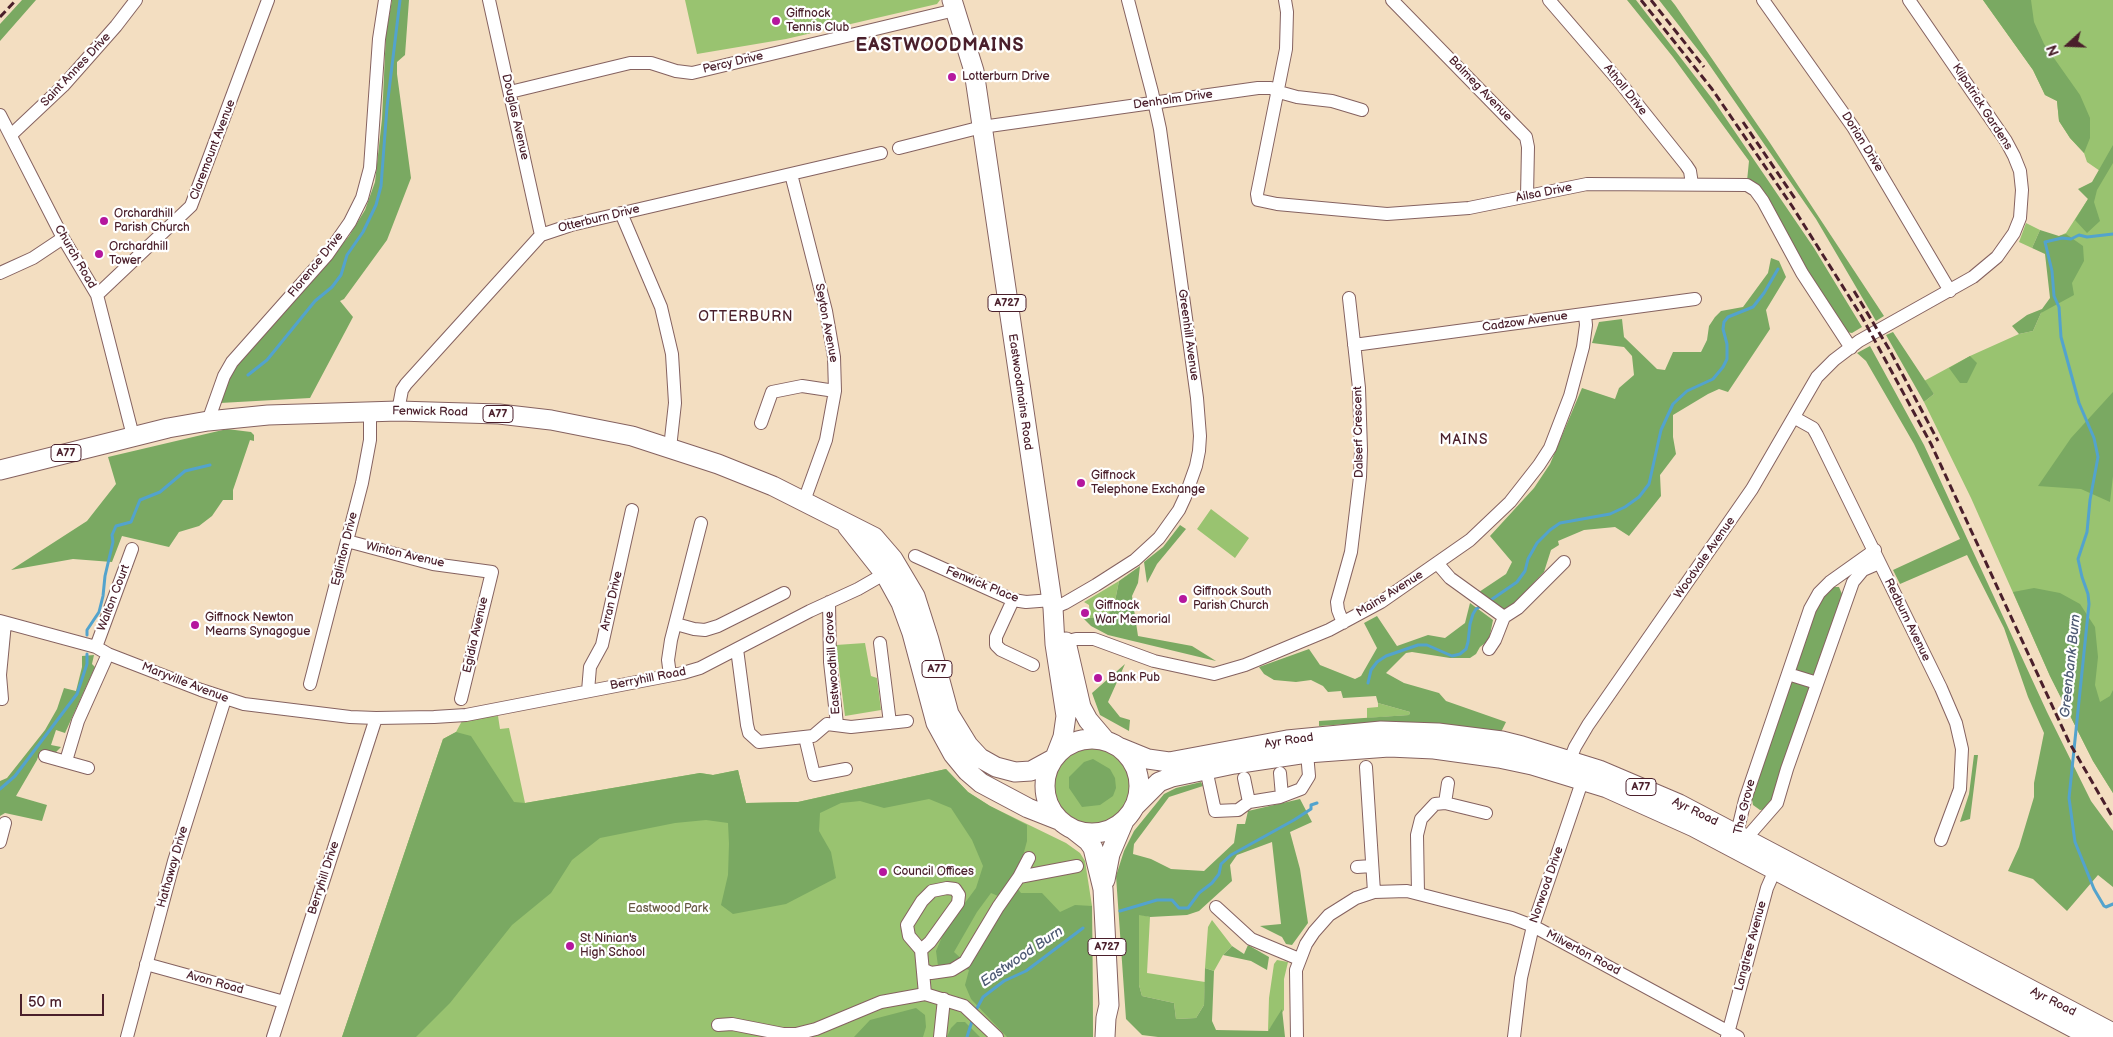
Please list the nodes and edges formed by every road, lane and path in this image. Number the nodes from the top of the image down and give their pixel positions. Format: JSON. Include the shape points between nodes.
{"nodes":[{"id":1,"x":136,"y":0,"type":"edge"},
{"id":2,"x":268,"y":0,"type":"edge"},
{"id":3,"x":385,"y":0,"type":"edge"},
{"id":4,"x":488,"y":0,"type":"edge"},
{"id":5,"x":1128,"y":0,"type":"edge"},
{"id":6,"x":1285,"y":0,"type":"edge"},
{"id":7,"x":1392,"y":0,"type":"edge"},
{"id":8,"x":1549,"y":0,"type":"edge"},
{"id":9,"x":1762,"y":0,"type":"edge"},
{"id":10,"x":1909,"y":0,"type":"edge"},
{"id":11,"x":953,"y":5,"type":"edge"},
{"id":12,"x":510,"y":92,"type":"junction"},
{"id":13,"x":1279,"y":92,"type":"junction"},
{"id":14,"x":1155,"y":102,"type":"junction"},
{"id":15,"x":1362,"y":110,"type":"dead end"},
{"id":16,"x":0,"y":115,"type":"edge"},
{"id":17,"x":982,"y":127,"type":"junction"},
{"id":18,"x":11,"y":135,"type":"junction"},
{"id":19,"x":899,"y":148,"type":"dead end"},
{"id":20,"x":881,"y":153,"type":"dead end"},
{"id":21,"x":791,"y":174,"type":"junction"},
{"id":22,"x":1692,"y":184,"type":"junction"},
{"id":23,"x":1527,"y":196,"type":"junction"},
{"id":24,"x":620,"y":213,"type":"junction"},
{"id":25,"x":542,"y":235,"type":"junction"},
{"id":26,"x":63,"y":238,"type":"junction"},
{"id":27,"x":0,"y":273,"type":"edge"},
{"id":28,"x":1950,"y":291,"type":"junction"},
{"id":29,"x":97,"y":295,"type":"junction"},
{"id":30,"x":1349,"y":298,"type":"dead end"},
{"id":31,"x":1696,"y":298,"type":"dead end"},
{"id":32,"x":1585,"y":314,"type":"junction"},
{"id":33,"x":1354,"y":345,"type":"junction"},
{"id":34,"x":1851,"y":348,"type":"junction"},
{"id":35,"x":834,"y":391,"type":"junction"},
{"id":36,"x":398,"y":411,"type":"junction"},
{"id":37,"x":370,"y":412,"type":"junction"},
{"id":38,"x":1795,"y":418,"type":"junction"},
{"id":39,"x":208,"y":421,"type":"junction"},
{"id":40,"x":761,"y":423,"type":"dead end"},
{"id":41,"x":133,"y":436,"type":"junction"},
{"id":42,"x":670,"y":448,"type":"junction"},
{"id":43,"x":0,"y":470,"type":"edge"},
{"id":44,"x":804,"y":501,"type":"junction"},
{"id":45,"x":632,"y":510,"type":"dead end"},
{"id":46,"x":700,"y":523,"type":"dead end"},
{"id":47,"x":347,"y":542,"type":"junction"},
{"id":48,"x":132,"y":549,"type":"dead end"},
{"id":49,"x":1874,"y":550,"type":"junction"},
{"id":50,"x":915,"y":556,"type":"dead end"},
{"id":51,"x":1564,"y":562,"type":"dead end"},
{"id":52,"x":1879,"y":563,"type":"junction"},
{"id":53,"x":1438,"y":564,"type":"junction"},
{"id":54,"x":891,"y":570,"type":"junction"},
{"id":55,"x":492,"y":572,"type":"joint"},
{"id":56,"x":784,"y":593,"type":"dead end"},
{"id":57,"x":1013,"y":600,"type":"junction"},
{"id":58,"x":829,"y":602,"type":"junction"},
{"id":59,"x":1052,"y":604,"type":"junction"},
{"id":60,"x":1504,"y":617,"type":"junction"},
{"id":61,"x":2,"y":622,"type":"edge"},
{"id":62,"x":1343,"y":622,"type":"junction"},
{"id":63,"x":676,"y":624,"type":"junction"},
{"id":64,"x":880,"y":643,"type":"dead end"},
{"id":65,"x":1061,"y":643,"type":"junction"},
{"id":66,"x":96,"y":647,"type":"junction"},
{"id":67,"x":737,"y":649,"type":"junction"},
{"id":68,"x":1489,"y":650,"type":"dead end"},
{"id":69,"x":108,"y":654,"type":"junction"},
{"id":70,"x":1033,"y":665,"type":"dead end"},
{"id":71,"x":1788,"y":674,"type":"junction"},
{"id":72,"x":670,"y":675,"type":"junction"},
{"id":73,"x":1817,"y":683,"type":"junction"},
{"id":74,"x":310,"y":684,"type":"dead end"},
{"id":75,"x":588,"y":691,"type":"junction"},
{"id":76,"x":2,"y":699,"type":"dead end"},
{"id":77,"x":225,"y":699,"type":"junction"},
{"id":78,"x":461,"y":699,"type":"dead end"},
{"id":79,"x":376,"y":718,"type":"junction"},
{"id":80,"x":907,"y":721,"type":"dead end"},
{"id":81,"x":890,"y":723,"type":"junction"},
{"id":82,"x":837,"y":724,"type":"junction"},
{"id":83,"x":805,"y":738,"type":"junction"},
{"id":84,"x":1287,"y":740,"type":"junction"},
{"id":85,"x":1113,"y":744,"type":"junction"},
{"id":86,"x":1307,"y":753,"type":"junction"},
{"id":87,"x":45,"y":756,"type":"dead end"},
{"id":88,"x":1055,"y":757,"type":"junction"},
{"id":89,"x":66,"y":761,"type":"junction"},
{"id":90,"x":1366,"y":767,"type":"dead end"},
{"id":91,"x":1567,"y":767,"type":"junction"},
{"id":92,"x":88,"y":768,"type":"dead end"},
{"id":93,"x":846,"y":769,"type":"dead end"},
{"id":94,"x":1206,"y":769,"type":"junction"},
{"id":95,"x":1280,"y":773,"type":"dead end"},
{"id":96,"x":1585,"y":774,"type":"junction"},
{"id":97,"x":1244,"y":778,"type":"dead end"},
{"id":98,"x":1448,"y":783,"type":"dead end"},
{"id":99,"x":1282,"y":796,"type":"junction"},
{"id":100,"x":1249,"y":802,"type":"junction"},
{"id":101,"x":1445,"y":803,"type":"junction"},
{"id":102,"x":1486,"y":813,"type":"dead end"},
{"id":103,"x":1129,"y":814,"type":"junction"},
{"id":104,"x":6,"y":823,"type":"dead end"},
{"id":105,"x":1066,"y":825,"type":"junction"},
{"id":106,"x":1740,"y":840,"type":"junction"},
{"id":107,"x":1941,"y":840,"type":"dead end"},
{"id":108,"x":0,"y":842,"type":"edge"},
{"id":109,"x":1029,"y":858,"type":"dead end"},
{"id":110,"x":1778,"y":863,"type":"junction"},
{"id":111,"x":1077,"y":866,"type":"dead end"},
{"id":112,"x":1372,"y":866,"type":"junction"},
{"id":113,"x":1357,"y":867,"type":"dead end"},
{"id":114,"x":1019,"y":877,"type":"junction"},
{"id":115,"x":1104,"y":889,"type":"junction"},
{"id":116,"x":1374,"y":892,"type":"junction"},
{"id":117,"x":1418,"y":893,"type":"junction"},
{"id":118,"x":1216,"y":907,"type":"dead end"},
{"id":119,"x":1870,"y":912,"type":"junction"},
{"id":120,"x":1533,"y":926,"type":"junction"},
{"id":121,"x":921,"y":950,"type":"junction"},
{"id":122,"x":1299,"y":959,"type":"junction"},
{"id":123,"x":146,"y":964,"type":"junction"},
{"id":124,"x":923,"y":969,"type":"junction"},
{"id":125,"x":924,"y":994,"type":"junction"},
{"id":126,"x":944,"y":999,"type":"junction"},
{"id":127,"x":284,"y":1002,"type":"junction"},
{"id":128,"x":1109,"y":1005,"type":"junction"},
{"id":129,"x":718,"y":1025,"type":"dead end"},
{"id":130,"x":2113,"y":1033,"type":"edge"},
{"id":131,"x":1731,"y":1035,"type":"edge"},
{"id":132,"x":127,"y":1037,"type":"edge"},
{"id":133,"x":273,"y":1037,"type":"edge"},
{"id":134,"x":940,"y":1037,"type":"edge"},
{"id":135,"x":997,"y":1037,"type":"edge"},
{"id":136,"x":1105,"y":1037,"type":"edge"},
{"id":137,"x":1118,"y":1037,"type":"edge"},
{"id":138,"x":1297,"y":1037,"type":"edge"},
{"id":139,"x":1514,"y":1037,"type":"edge"},
{"id":140,"x":2091,"y":1037,"type":"edge"}],
"edges":[{"from":1,"to":18,"type":"street","name":"Saint Annes Drive","via":[[63,86]]},
{"from":2,"to":29,"type":"street","name":"Claremount Avenue","via":[[191,206]]},
{"from":3,"to":39,"type":"street","name":"Florence Drive","via":[[379,38],[370,168],[362,198],[327,255],[232,362]]},
{"from":4,"to":12,"type":"street","name":"Douglas Avenue"},
{"from":5,"to":14,"type":"street","name":"Greenhill Avenue"},
{"from":6,"to":13,"type":"street","via":[[1286,49]]},
{"from":7,"to":23,"type":"street","name":"Balmeg Avenue","via":[[1526,137]]},
{"from":8,"to":22,"type":"street","name":"Atholl Drive","via":[[1686,165]]},
{"from":9,"to":28,"type":"street","name":"Dorian Drive","via":[[1853,127]]},
{"from":10,"to":28,"type":"street","name":"Kilpatrick Gardens","via":[[2006,141],[2020,171],[2020,218],[2007,245],[1987,266]]},
{"from":11,"to":12,"type":"street","name":"Percy Drive","via":[[692,73],[651,63],[630,63]]},
{"from":11,"to":17,"type":"main road","name":"Eastwoodmains Road","number":"A727","via":[[974,71]]},
{"from":12,"to":25,"type":"street","name":"Douglas Avenue"},
{"from":13,"to":14,"type":"street","name":"Denholm Drive","via":[[1258,88]]},
{"from":13,"to":15,"type":"street","name":"Denholm Drive"},
{"from":13,"to":23,"type":"street","name":"Ailsa Drive","via":[[1257,194],[1261,202],[1387,214],[1469,208]]},
{"from":14,"to":17,"type":"street","name":"Denholm Drive"},
{"from":14,"to":59,"type":"street","name":"Greenhill Avenue","via":[[1197,398],[1200,436],[1196,466],[1179,510],[1149,548],[1065,603]]},
{"from":16,"to":18,"type":"street","name":"Church Road"},
{"from":17,"to":19,"type":"street"},
{"from":17,"to":59,"type":"main road","name":"Eastwoodmains Road","number":"A727"},
{"from":18,"to":26,"type":"street","name":"Church Road"},
{"from":20,"to":21,"type":"street","name":"Otterburn Drive"},
{"from":21,"to":24,"type":"street","name":"Otterburn Drive"},
{"from":21,"to":35,"type":"street","name":"Seyton Avenue","via":[[826,311],[834,357]]},
{"from":22,"to":23,"type":"street","name":"Ailsa Drive","via":[[1587,184]]},
{"from":22,"to":34,"type":"street","name":"Ailsa Drive","via":[[1746,185],[1755,190],[1802,273]]},
{"from":24,"to":25,"type":"street","name":"Otterburn Drive","via":[[571,224]]},
{"from":24,"to":42,"type":"street","via":[[661,307],[672,354],[675,403]]},
{"from":25,"to":36,"type":"street","name":"Otterburn Drive","via":[[406,384]]},
{"from":26,"to":27,"type":"street","via":[[33,258]]},
{"from":26,"to":29,"type":"street","name":"Church Road"},
{"from":28,"to":34,"type":"street","name":"Kilpatrick Gardens"},
{"from":29,"to":41,"type":"street","name":"Church Road"},
{"from":30,"to":33,"type":"street","name":"Dalserf Crescent"},
{"from":31,"to":32,"type":"street","name":"Cadzow Avenue"},
{"from":32,"to":33,"type":"street","name":"Cadzow Avenue"},
{"from":32,"to":53,"type":"street","name":"Mains Avenue","via":[[1577,372],[1550,448],[1535,471],[1493,520]]},
{"from":33,"to":62,"type":"street","name":"Dalserf Crescent","via":[[1361,422],[1360,477],[1351,552],[1337,602]]},
{"from":34,"to":38,"type":"street","name":"Woodvale Avenue","via":[[1817,377]]},
{"from":35,"to":40,"type":"street","via":[[802,386],[772,392]]},
{"from":35,"to":44,"type":"street","name":"Seyton Avenue","via":[[826,440]]},
{"from":36,"to":37,"type":"main road","name":"Fenwick Road","number":"A77"},
{"from":36,"to":42,"type":"main road","name":"Fenwick Road","number":"A77","via":[[499,414],[551,420],[632,436]]},
{"from":37,"to":39,"type":"main road","name":"Fenwick Road","number":"A77","via":[[268,415]]},
{"from":37,"to":47,"type":"street","name":"Eglinton Drive","via":[[370,440]]},
{"from":38,"to":49,"type":"street","name":"Redburn Avenue","via":[[1813,428]]},
{"from":38,"to":91,"type":"street","name":"Woodvale Avenue","via":[[1752,489],[1588,725]]},
{"from":39,"to":41,"type":"main road","name":"Fenwick Road","number":"A77"},
{"from":41,"to":43,"type":"main road","name":"Fenwick Road","number":"A77"},
{"from":42,"to":44,"type":"main road","name":"Fenwick Road","number":"A77","via":[[718,464]]},
{"from":44,"to":54,"type":"main road","name":"Fenwick Road","number":"A77","via":[[874,537]]},
{"from":45,"to":75,"type":"street","name":"Arran Drive","via":[[602,645],[590,667]]},
{"from":46,"to":63,"type":"street"},
{"from":47,"to":55,"type":"street","name":"Winton Avenue","via":[[433,564]]},
{"from":47,"to":74,"type":"street","name":"Eglinton Drive"},
{"from":48,"to":66,"type":"street","name":"Walton Court"},
{"from":49,"to":52,"type":"street","name":"Redburn Avenue"},
{"from":49,"to":71,"type":"street","name":"The Grove","via":[[1819,593],[1810,609]]},
{"from":50,"to":57,"type":"street","name":"Fenwick Place"},
{"from":51,"to":60,"type":"street","via":[[1518,608]]},
{"from":52,"to":73,"type":"street","name":"The Grove","via":[[1863,570],[1852,582]]},
{"from":52,"to":107,"type":"street","name":"Redburn Avenue","via":[[1941,688],[1960,738],[1963,762],[1960,789]]},
{"from":53,"to":60,"type":"street","via":[[1450,578]]},
{"from":53,"to":62,"type":"street","name":"Mains Avenue","via":[[1381,602]]},
{"from":54,"to":58,"type":"street","name":"Berryhill Road"},
{"from":54,"to":88,"type":"main road","name":"Fenwick Road","number":"A77","via":[[913,592],[949,714],[968,745],[980,758],[1015,772],[1031,771]]},
{"from":54,"to":105,"type":"main road","name":"Fenwick Road","number":"A77","via":[[936,723],[953,754],[981,783]]},
{"from":55,"to":78,"type":"street","name":"Egidia Avenue"},
{"from":56,"to":63,"type":"street","via":[[705,630]]},
{"from":57,"to":59,"type":"street","name":"Fenwick Place"},
{"from":57,"to":70,"type":"street","via":[[996,637],[996,645]]},
{"from":58,"to":67,"type":"street","name":"Berryhill Road"},
{"from":58,"to":82,"type":"street","name":"Eastwoodhill Grove","via":[[830,662]]},
{"from":59,"to":65,"type":"main road","name":"Eastwoodmains Road","number":"A727"},
{"from":60,"to":68,"type":"street"},
{"from":61,"to":66,"type":"street","name":"Maryville Avenue"},
{"from":61,"to":76,"type":"street"},
{"from":62,"to":65,"type":"street","name":"Mains Avenue","via":[[1245,665],[1214,674],[1154,661],[1094,639]]},
{"from":63,"to":72,"type":"street","via":[[668,660]]},
{"from":64,"to":81,"type":"street"},
{"from":65,"to":85,"type":"main road","name":"Eastwoodmains Road","number":"A727","via":[[1081,707],[1088,720]]},
{"from":65,"to":88,"type":"main road","name":"Eastwoodmains Road","number":"A727","via":[[1066,716],[1063,737]]},
{"from":66,"to":69,"type":"street","name":"Maryville Avenue"},
{"from":67,"to":72,"type":"street","name":"Berryhill Road","via":[[700,668]]},
{"from":67,"to":83,"type":"street","name":"Eastwoodhill Grove","via":[[749,733],[764,743]]},
{"from":69,"to":77,"type":"street","name":"Maryville Avenue"},
{"from":69,"to":89,"type":"street","via":[[78,721]]},
{"from":71,"to":73,"type":"street"},
{"from":71,"to":106,"type":"street","name":"The Grove","via":[[1753,774]]},
{"from":72,"to":75,"type":"street","name":"Berryhill Road"},
{"from":73,"to":106,"type":"street","name":"The Grove","via":[[1777,803]]},
{"from":75,"to":79,"type":"street","name":"Berryhill Road","via":[[466,715]]},
{"from":77,"to":79,"type":"street","name":"Maryville Avenue","via":[[276,709]]},
{"from":77,"to":123,"type":"street","name":"Hathaway Drive","via":[[174,860]]},
{"from":79,"to":127,"type":"street","name":"Berryhill Drive"},
{"from":80,"to":81,"type":"street","name":"Eastwoodhill Grove"},
{"from":81,"to":82,"type":"street","name":"Eastwoodhill Grove","via":[[851,727]]},
{"from":82,"to":83,"type":"street","name":"Eastwoodhill Grove","via":[[827,724],[813,736]]},
{"from":83,"to":93,"type":"street","via":[[814,775]]},
{"from":84,"to":85,"type":"main road","name":"Ayr Road","number":"A77","via":[[1169,762],[1148,759]]},
{"from":84,"to":86,"type":"street"},
{"from":84,"to":91,"type":"main road","name":"Ayr Road","number":"A77","via":[[1381,731],[1438,733],[1502,741]]},
{"from":85,"to":88,"type":"main road","via":[[1094,738],[1079,740],[1064,747]]},
{"from":85,"to":103,"type":"main road","via":[[1130,758],[1137,772],[1139,788]]},
{"from":86,"to":91,"type":"main road","name":"Ayr Road","number":"A77","via":[[1389,747],[1434,749]]},
{"from":86,"to":94,"type":"main road","name":"Ayr Road","number":"A77"},
{"from":86,"to":99,"type":"street","via":[[1309,776],[1306,783],[1301,789]]},
{"from":87,"to":89,"type":"street"},
{"from":88,"to":105,"type":"main road","via":[[1045,778],[1045,793],[1049,806]]},
{"from":89,"to":92,"type":"street"},
{"from":90,"to":112,"type":"street"},
{"from":91,"to":96,"type":"main road","name":"Ayr Road","number":"A77"},
{"from":94,"to":100,"type":"street","via":[[1215,811],[1238,810]]},
{"from":94,"to":103,"type":"main road","name":"Ayr Road","number":"A77","via":[[1160,782]]},
{"from":95,"to":99,"type":"street"},
{"from":96,"to":106,"type":"main road","name":"Ayr Road","number":"A77","via":[[1654,792]]},
{"from":96,"to":120,"type":"street","name":"Norwood Drive"},
{"from":97,"to":100,"type":"street"},
{"from":98,"to":101,"type":"street"},
{"from":99,"to":100,"type":"street"},
{"from":101,"to":102,"type":"street"},
{"from":101,"to":117,"type":"street","via":[[1435,804],[1421,819],[1417,835]]},
{"from":103,"to":105,"type":"main road","via":[[1113,828],[1099,833],[1086,833]]},
{"from":103,"to":115,"type":"main road","number":"A727","via":[[1110,854]]},
{"from":104,"to":108,"type":"street"},
{"from":105,"to":115,"type":"main road","number":"A727","via":[[1093,848]]},
{"from":106,"to":110,"type":"main road","name":"Ayr Road","number":"A77"},
{"from":109,"to":114,"type":"street"},
{"from":110,"to":119,"type":"main road","name":"Ayr Road","number":"A77"},
{"from":110,"to":131,"type":"street","name":"Langtree Avenue","via":[[1767,888]]},
{"from":111,"to":114,"type":"street"},
{"from":112,"to":113,"type":"street"},
{"from":112,"to":116,"type":"street"},
{"from":114,"to":124,"type":"street","via":[[965,962],[952,970],[931,973]]},
{"from":115,"to":128,"type":"main road","number":"A727"},
{"from":116,"to":117,"type":"street","name":"Milverton Road"},
{"from":116,"to":122,"type":"street","name":"Milverton Road","via":[[1356,898],[1329,914]]},
{"from":117,"to":120,"type":"street","name":"Milverton Road"},
{"from":118,"to":122,"type":"street","via":[[1251,939]]},
{"from":119,"to":130,"type":"main road","name":"Ayr Road","number":"A77"},
{"from":119,"to":140,"type":"main road","name":"Ayr Road","number":"A77"},
{"from":120,"to":131,"type":"street","name":"Milverton Road"},
{"from":120,"to":139,"type":"street","name":"Norwood Drive","via":[[1521,978]]},
{"from":121,"to":121,"type":"street","via":[[909,936],[907,925],[912,916],[932,891],[955,889],[959,895],[958,903]]},
{"from":121,"to":124,"type":"street"},
{"from":122,"to":138,"type":"street","name":"Milverton Road","via":[[1295,980]]},
{"from":123,"to":127,"type":"street","name":"Avon Road"},
{"from":123,"to":132,"type":"street","name":"Hathaway Drive"},
{"from":124,"to":125,"type":"street"},
{"from":125,"to":126,"type":"street"},
{"from":125,"to":129,"type":"street","via":[[881,1002],[796,1034],[732,1024]]},
{"from":126,"to":134,"type":"street"},
{"from":126,"to":135,"type":"street","via":[[964,1006]]},
{"from":127,"to":133,"type":"street","name":"Berryhill Drive"},
{"from":128,"to":136,"type":"main road"},
{"from":128,"to":137,"type":"main road","number":"A727"}]}
